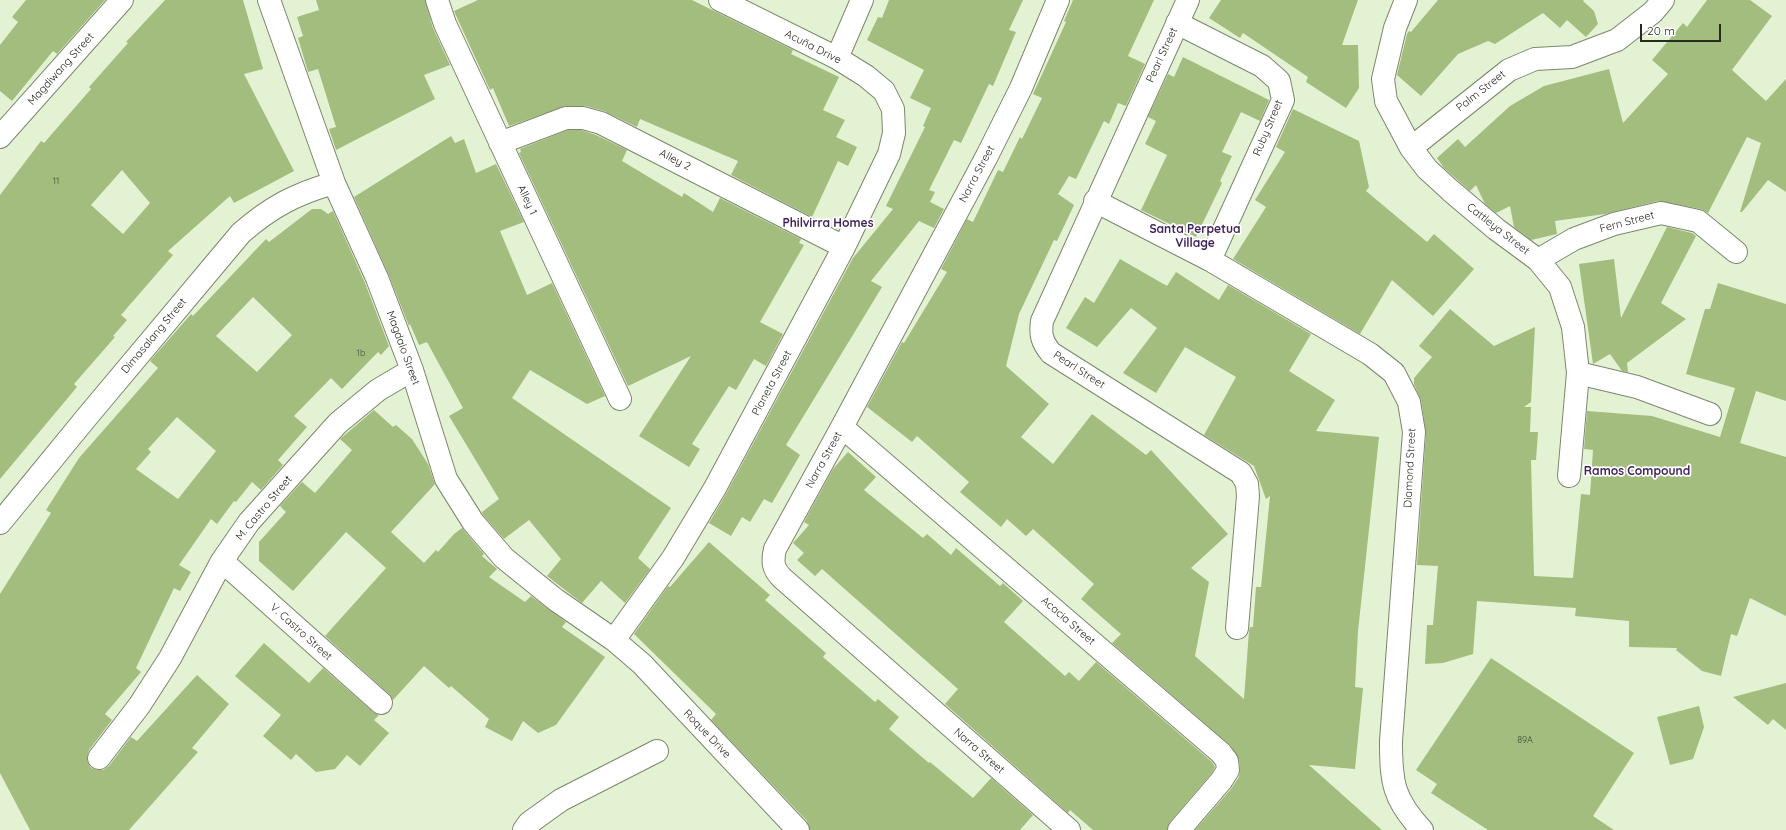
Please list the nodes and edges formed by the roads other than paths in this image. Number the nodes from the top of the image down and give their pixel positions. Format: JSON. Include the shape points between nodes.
{"nodes":[{"id":1,"x":122,"y":0,"type":"edge"},
{"id":2,"x":269,"y":0,"type":"edge"},
{"id":3,"x":437,"y":0,"type":"edge"},
{"id":4,"x":720,"y":0,"type":"edge"},
{"id":5,"x":862,"y":0,"type":"edge"},
{"id":6,"x":1058,"y":0,"type":"edge"},
{"id":7,"x":1188,"y":0,"type":"edge"},
{"id":8,"x":1406,"y":0,"type":"edge"},
{"id":9,"x":1663,"y":0,"type":"edge"},
{"id":10,"x":1178,"y":23,"type":"junction"},
{"id":11,"x":837,"y":58,"type":"junction"},
{"id":12,"x":893,"y":110,"type":"joint"},
{"id":13,"x":0,"y":137,"type":"edge"},
{"id":14,"x":500,"y":143,"type":"junction"},
{"id":15,"x":1412,"y":148,"type":"junction"},
{"id":16,"x":334,"y":183,"type":"junction"},
{"id":17,"x":1096,"y":201,"type":"junction"},
{"id":18,"x":844,"y":247,"type":"junction"},
{"id":19,"x":1736,"y":252,"type":"dead end"},
{"id":20,"x":1210,"y":260,"type":"junction"},
{"id":21,"x":1538,"y":260,"type":"junction"},
{"id":22,"x":412,"y":370,"type":"junction"},
{"id":23,"x":1578,"y":373,"type":"junction"},
{"id":24,"x":620,"y":399,"type":"dead end"},
{"id":25,"x":1710,"y":414,"type":"dead end"},
{"id":26,"x":842,"y":427,"type":"junction"},
{"id":27,"x":1569,"y":476,"type":"dead end"},
{"id":28,"x":3,"y":515,"type":"edge"},
{"id":29,"x":222,"y":561,"type":"junction"},
{"id":30,"x":1237,"y":628,"type":"dead end"},
{"id":31,"x":614,"y":640,"type":"junction"},
{"id":32,"x":381,"y":703,"type":"dead end"},
{"id":33,"x":657,"y":751,"type":"dead end"},
{"id":34,"x":99,"y":758,"type":"dead end"},
{"id":35,"x":524,"y":830,"type":"edge"},
{"id":36,"x":798,"y":830,"type":"edge"},
{"id":37,"x":1069,"y":830,"type":"edge"},
{"id":38,"x":1180,"y":830,"type":"edge"},
{"id":39,"x":1422,"y":830,"type":"edge"}],
"edges":[{"from":1,"to":13,"type":"street","name":"Magdiwang Street"},
{"from":2,"to":16,"type":"street","name":"Magdalo Street"},
{"from":3,"to":14,"type":"street","name":"Alley 1","via":[[445,24]]},
{"from":4,"to":11,"type":"street","name":"Acuña Drive"},
{"from":5,"to":11,"type":"street"},
{"from":6,"to":26,"type":"street","name":"Narra Street","via":[[1021,88],[987,156]]},
{"from":7,"to":10,"type":"street","name":"Pearl Street"},
{"from":8,"to":15,"type":"street","name":"Cattleya Street","via":[[1395,28],[1383,79],[1386,101]]},
{"from":9,"to":15,"type":"street","name":"Palm Street","via":[[1654,12],[1617,40],[1572,57],[1535,59],[1509,70]]},
{"from":10,"to":17,"type":"street","name":"Pearl Street"},
{"from":10,"to":20,"type":"street","name":"Ruby Street","via":[[1262,66],[1279,81],[1283,100]]},
{"from":11,"to":12,"type":"street","name":"Acuña Drive","via":[[884,91]]},
{"from":12,"to":18,"type":"street","name":"Planeta Street","via":[[894,133],[889,154]]},
{"from":14,"to":18,"type":"street","name":"Alley 2","via":[[566,118],[582,118],[601,123]]},
{"from":14,"to":24,"type":"street","name":"Alley 1"},
{"from":15,"to":21,"type":"street","name":"Cattleya Street","via":[[1427,169],[1451,191]]},
{"from":16,"to":22,"type":"street","name":"Magdalo Street","via":[[377,278]]},
{"from":16,"to":28,"type":"street","name":"Dimasalang Street","via":[[287,200],[262,215],[241,233]]},
{"from":17,"to":20,"type":"street","name":"Diamond Street"},
{"from":17,"to":30,"type":"street","name":"Pearl Street","via":[[1042,321],[1040,333],[1043,344],[1062,361],[1241,473],[1247,484],[1248,496]]},
{"from":18,"to":31,"type":"street","name":"Planeta Street","via":[[715,488],[673,558]]},
{"from":19,"to":21,"type":"street","name":"Fern Street","via":[[1698,221],[1661,213],[1614,224],[1574,239]]},
{"from":20,"to":39,"type":"street","name":"Diamond Street","via":[[1370,354],[1394,372],[1409,402],[1414,432],[1391,769],[1396,795]]},
{"from":21,"to":23,"type":"street","name":"Cattleya Street","via":[[1560,288],[1573,327]]},
{"from":22,"to":29,"type":"street","name":"M. Castro Street","via":[[378,390],[338,423],[249,522]]},
{"from":22,"to":31,"type":"street","name":"Magdalo Street","via":[[446,479],[473,522],[504,558],[530,580]]},
{"from":23,"to":25,"type":"street","via":[[1637,387]]},
{"from":23,"to":27,"type":"street","name":"Cattleya Street"},
{"from":26,"to":37,"type":"street","name":"Narra Street","via":[[775,549],[772,560],[775,571]]},
{"from":26,"to":38,"type":"street","name":"Acacia Street","via":[[1221,753],[1228,770]]},
{"from":29,"to":32,"type":"street","name":"V. Castro Street"},
{"from":29,"to":34,"type":"street","name":"M. Castro Street","via":[[170,658],[139,706]]},
{"from":31,"to":36,"type":"street","name":"Roque Drive","via":[[651,673]]},
{"from":33,"to":35,"type":"street","via":[[561,800],[529,823]]}]}
